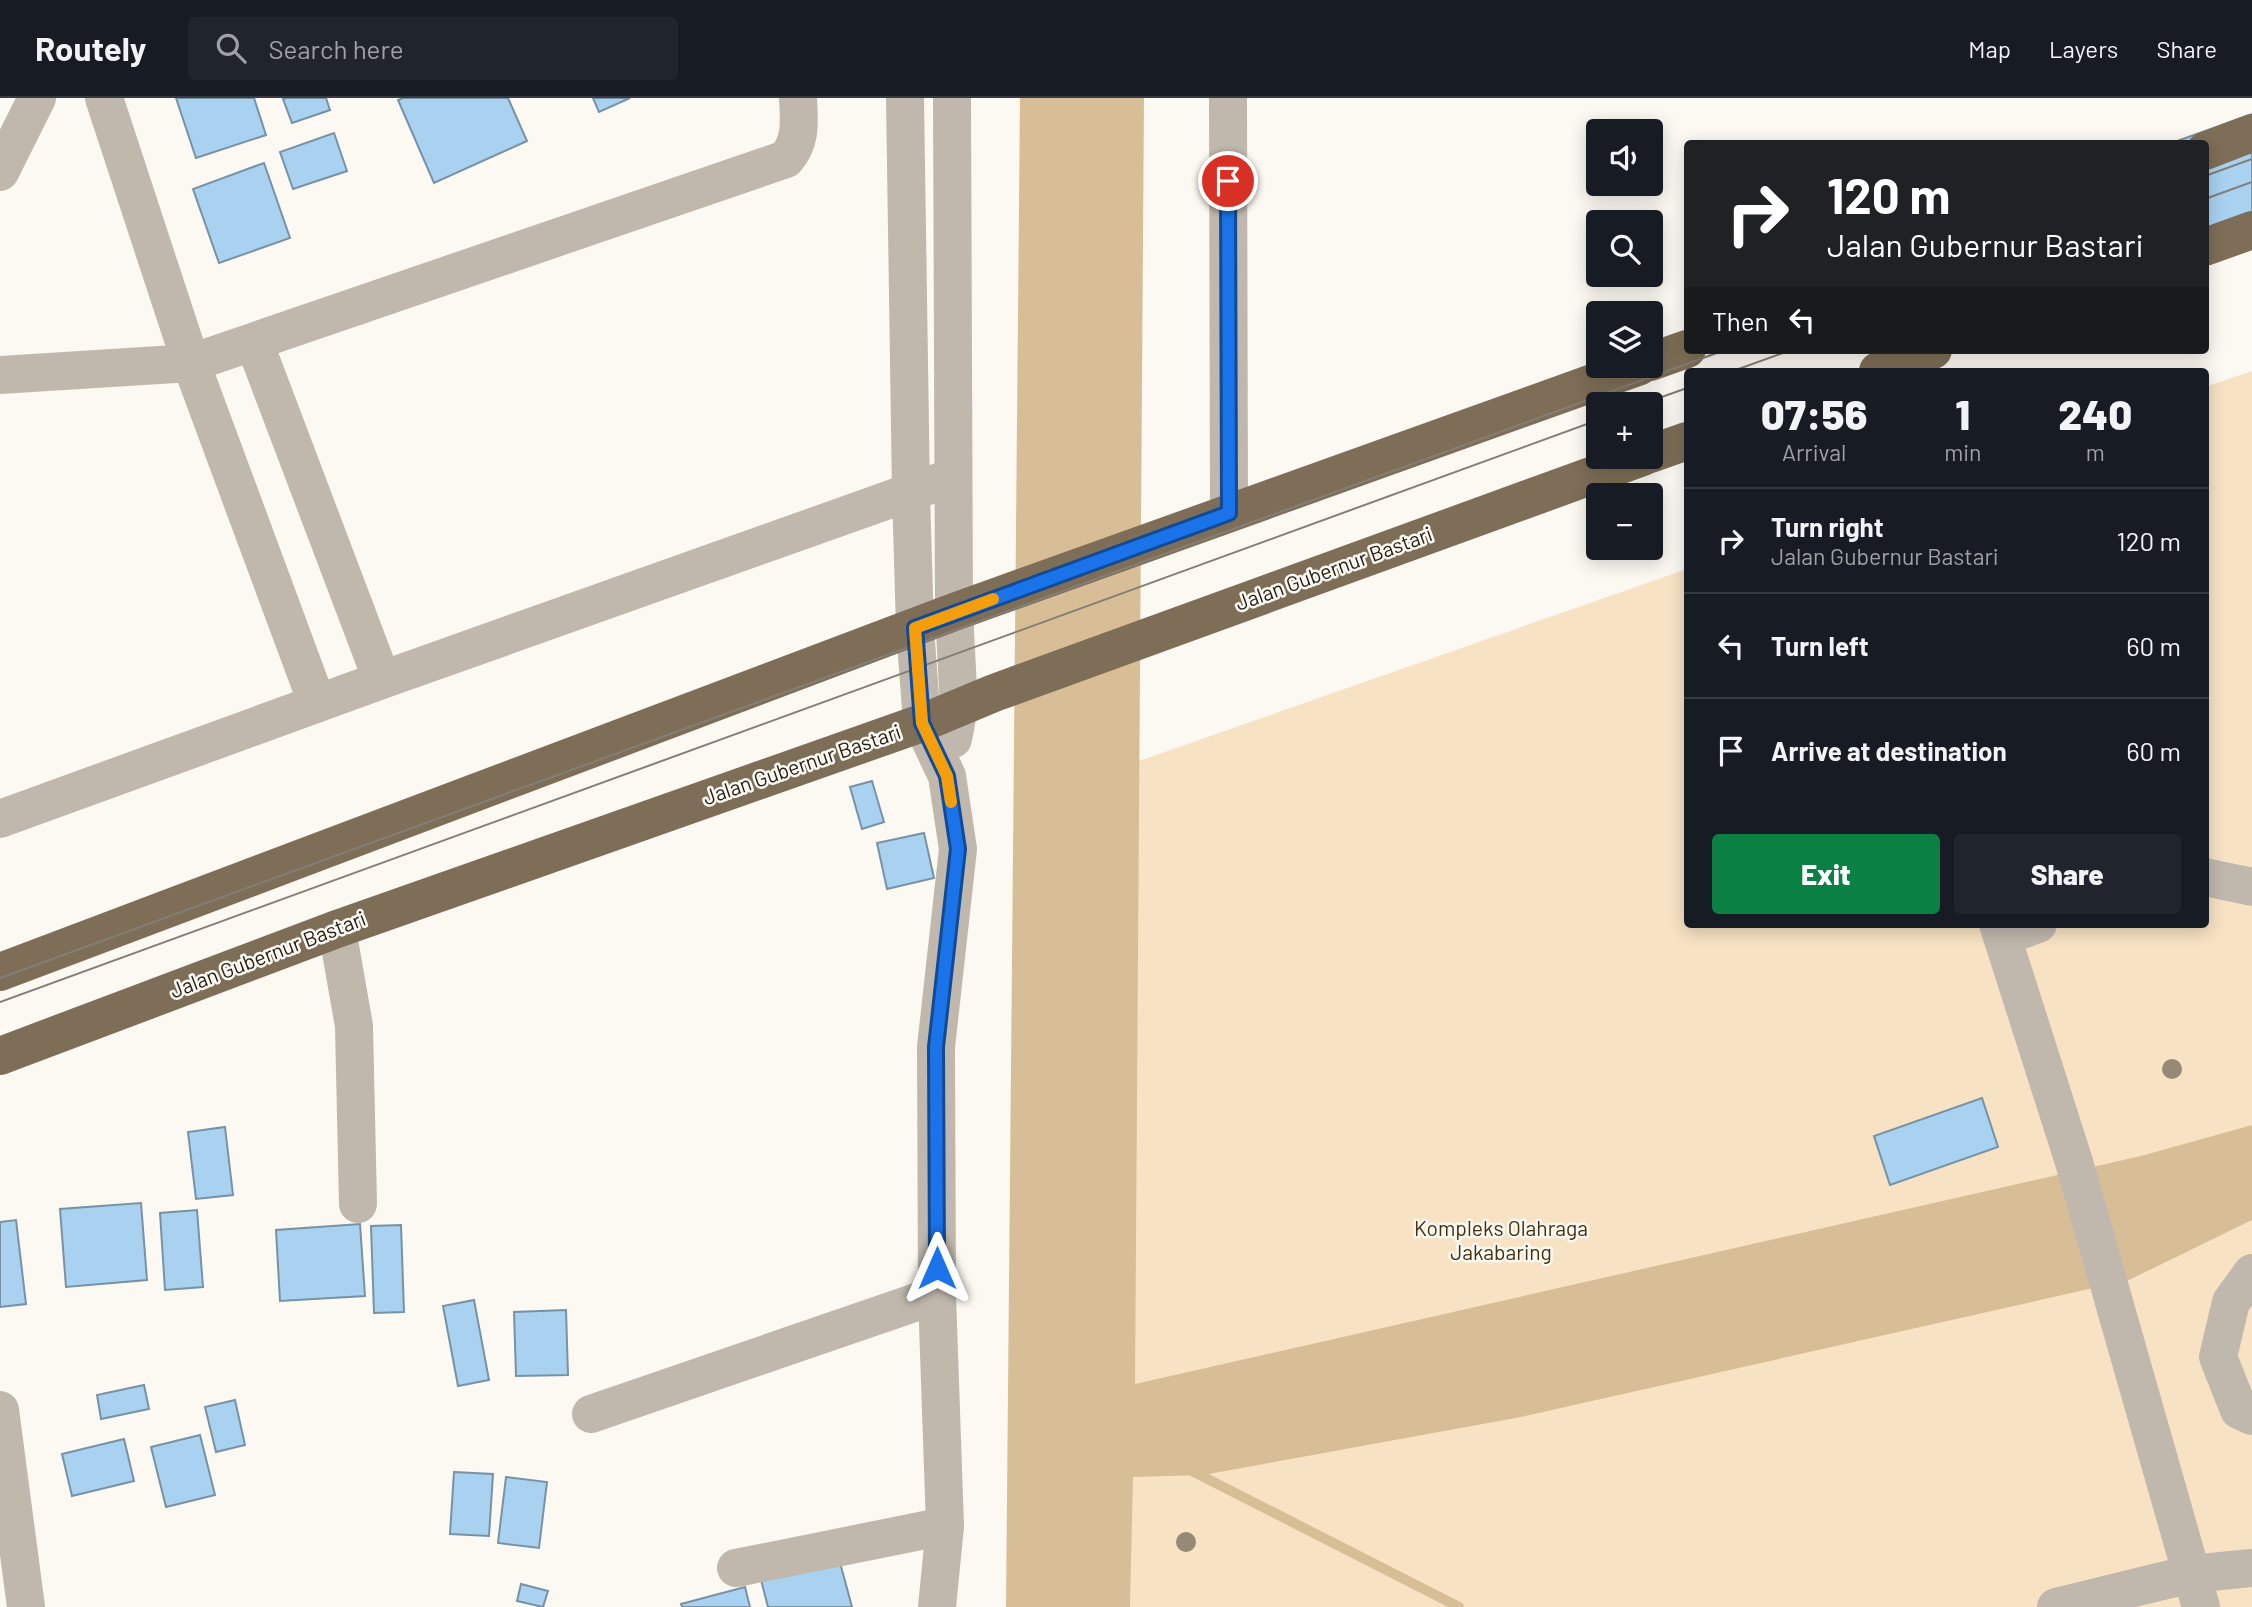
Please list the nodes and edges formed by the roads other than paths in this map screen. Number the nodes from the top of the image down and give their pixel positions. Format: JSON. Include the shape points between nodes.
{"nodes":[{"id":1,"x":37,"y":98,"type":"edge"},
{"id":2,"x":104,"y":98,"type":"edge"},
{"id":3,"x":798,"y":98,"type":"edge"},
{"id":4,"x":905,"y":98,"type":"edge"},
{"id":5,"x":952,"y":98,"type":"edge"},
{"id":6,"x":1228,"y":98,"type":"edge"},
{"id":7,"x":2252,"y":133,"type":"edge"},
{"id":8,"x":2209,"y":149,"type":"edge"},
{"id":9,"x":0,"y":172,"type":"edge"},
{"id":10,"x":2252,"y":230,"type":"edge"},
{"id":11,"x":2209,"y":246,"type":"edge"},
{"id":12,"x":254,"y":342,"type":"junction"},
{"id":13,"x":1684,"y":350,"type":"edge"},
{"id":14,"x":1923,"y":354,"type":"edge"},
{"id":15,"x":1663,"y":357,"type":"edge"},
{"id":16,"x":191,"y":363,"type":"junction"},
{"id":17,"x":1886,"y":368,"type":"edge"},
{"id":18,"x":0,"y":375,"type":"edge"},
{"id":19,"x":1606,"y":378,"type":"edge"},
{"id":20,"x":1684,"y":442,"type":"edge"},
{"id":21,"x":1663,"y":449,"type":"edge"},
{"id":22,"x":1610,"y":469,"type":"edge"},
{"id":23,"x":953,"y":477,"type":"junction"},
{"id":24,"x":911,"y":493,"type":"junction"},
{"id":25,"x":1229,"y":513,"type":"junction"},
{"id":26,"x":964,"y":609,"type":"junction"},
{"id":27,"x":915,"y":628,"type":"junction"},
{"id":28,"x":382,"y":680,"type":"junction"},
{"id":29,"x":317,"y":703,"type":"junction"},
{"id":30,"x":959,"y":707,"type":"junction"},
{"id":31,"x":922,"y":723,"type":"junction"},
{"id":32,"x":947,"y":776,"type":"junction"},
{"id":33,"x":0,"y":819,"type":"edge"},
{"id":34,"x":2209,"y":878,"type":"edge"},
{"id":35,"x":2252,"y":887,"type":"edge"},
{"id":36,"x":337,"y":929,"type":"junction"},
{"id":37,"x":2000,"y":931,"type":"edge"},
{"id":38,"x":0,"y":972,"type":"edge"},
{"id":39,"x":0,"y":1056,"type":"edge"},
{"id":40,"x":358,"y":1204,"type":"dead end"},
{"id":41,"x":2252,"y":1273,"type":"edge"},
{"id":42,"x":937,"y":1295,"type":"junction"},
{"id":43,"x":0,"y":1410,"type":"edge"},
{"id":44,"x":591,"y":1414,"type":"dead end"},
{"id":45,"x":2252,"y":1416,"type":"edge"},
{"id":46,"x":944,"y":1526,"type":"junction"},
{"id":47,"x":736,"y":1568,"type":"dead end"},
{"id":48,"x":2252,"y":1568,"type":"edge"},
{"id":49,"x":2196,"y":1590,"type":"edge"},
{"id":50,"x":26,"y":1607,"type":"edge"},
{"id":51,"x":937,"y":1607,"type":"edge"},
{"id":52,"x":2056,"y":1607,"type":"edge"}],
"edges":[{"from":1,"to":9,"type":"street"},
{"from":2,"to":16,"type":"street"},
{"from":3,"to":12,"type":"street","via":[[799,135],[786,159]]},
{"from":4,"to":24,"type":"street"},
{"from":5,"to":23,"type":"street"},
{"from":6,"to":25,"type":"street"},
{"from":7,"to":8,"type":"highway"},
{"from":10,"to":11,"type":"highway"},
{"from":12,"to":16,"type":"street"},
{"from":12,"to":28,"type":"street"},
{"from":13,"to":15,"type":"highway"},
{"from":14,"to":17,"type":"highway"},
{"from":16,"to":18,"type":"street"},
{"from":16,"to":29,"type":"street"},
{"from":19,"to":25,"type":"highway"},
{"from":20,"to":21,"type":"highway"},
{"from":22,"to":30,"type":"highway","name":"Jalan Gubernur Bastari"},
{"from":23,"to":24,"type":"street"},
{"from":23,"to":26,"type":"street"},
{"from":24,"to":27,"type":"street"},
{"from":24,"to":28,"type":"street"},
{"from":25,"to":26,"type":"highway"},
{"from":26,"to":27,"type":"highway"},
{"from":26,"to":30,"type":"street"},
{"from":27,"to":31,"type":"street"},
{"from":27,"to":38,"type":"highway"},
{"from":28,"to":29,"type":"street"},
{"from":29,"to":33,"type":"street"},
{"from":30,"to":31,"type":"highway","name":"Jalan Gubernur Bastari"},
{"from":30,"to":32,"type":"street"},
{"from":31,"to":32,"type":"street"},
{"from":31,"to":36,"type":"highway","name":"Jalan Gubernur Bastari"},
{"from":32,"to":42,"type":"street","via":[[958,849],[936,1047]]},
{"from":34,"to":35,"type":"street"},
{"from":36,"to":39,"type":"highway","name":"Jalan Gubernur Bastari"},
{"from":36,"to":40,"type":"street","via":[[354,1026]]},
{"from":37,"to":49,"type":"street","via":[[2074,1162]]},
{"from":41,"to":45,"type":"street","via":[[2231,1302],[2218,1357],[2239,1410]]},
{"from":42,"to":44,"type":"street"},
{"from":42,"to":46,"type":"street"},
{"from":43,"to":50,"type":"street"},
{"from":46,"to":47,"type":"street"},
{"from":46,"to":51,"type":"street"},
{"from":48,"to":49,"type":"street"},
{"from":49,"to":52,"type":"street"}]}
